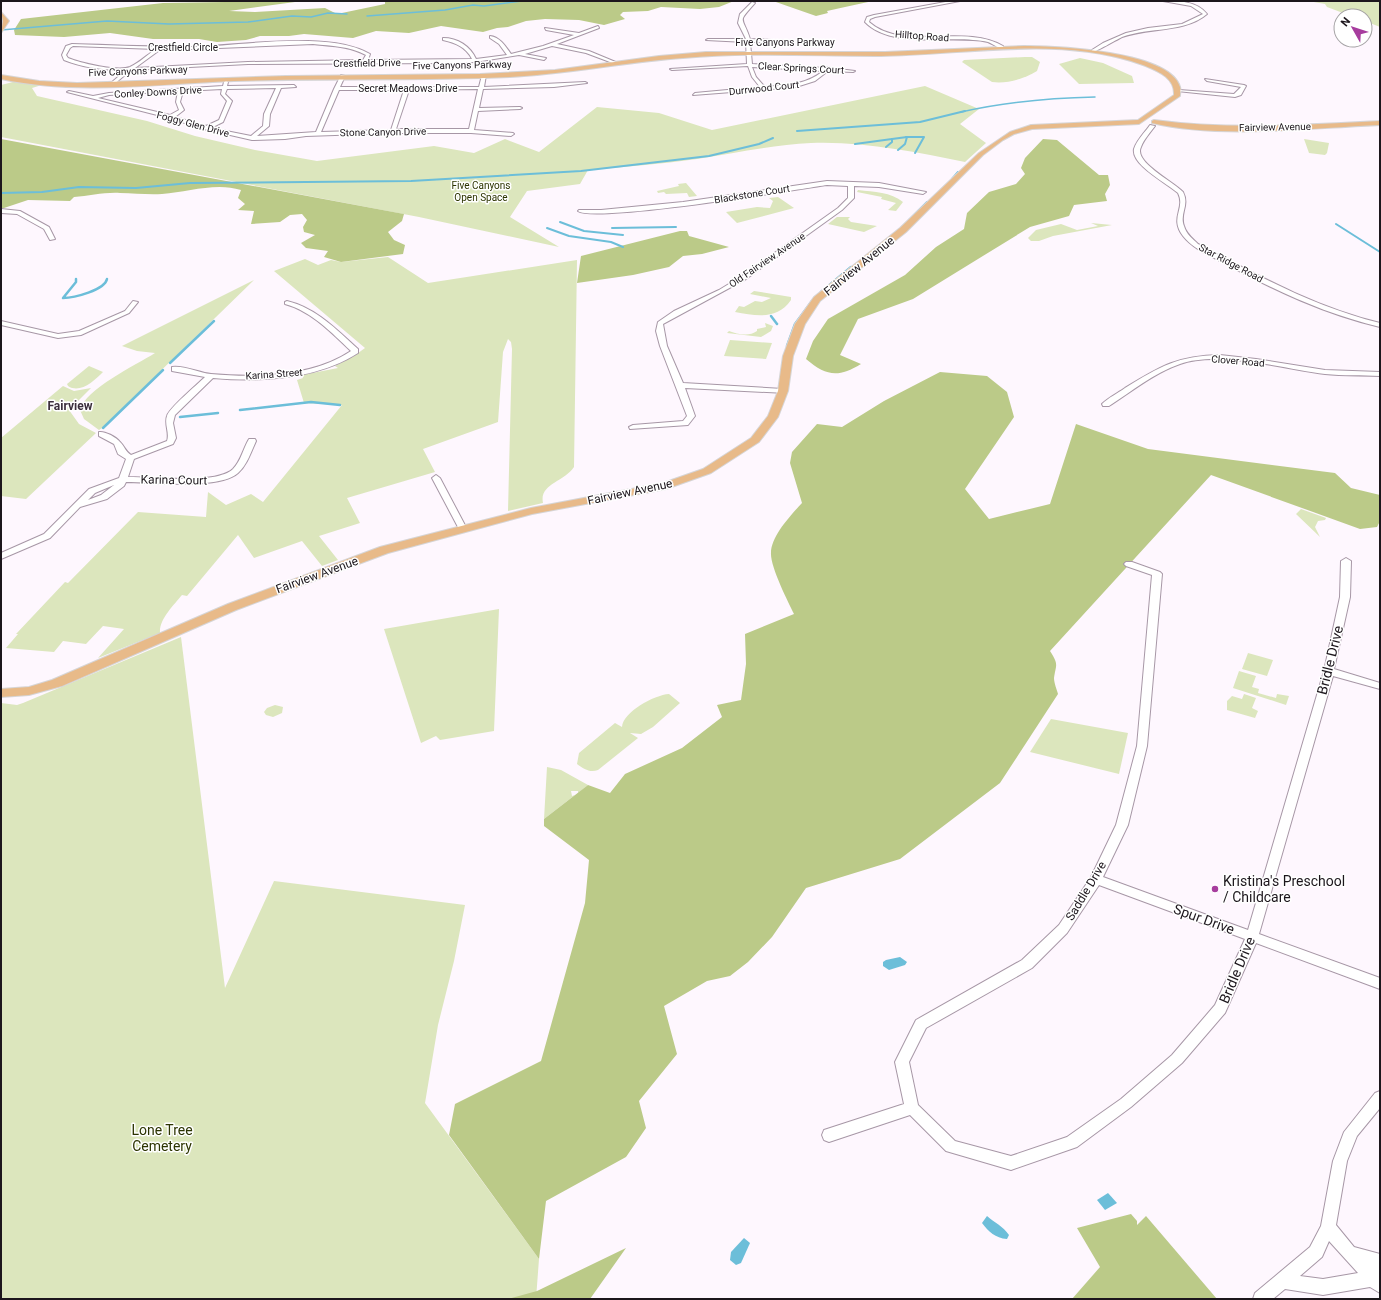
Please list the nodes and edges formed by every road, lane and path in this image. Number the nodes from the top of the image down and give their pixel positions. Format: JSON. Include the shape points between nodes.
{"nodes":[{"id":1,"x":958,"y":1,"type":"edge"},
{"id":2,"x":1165,"y":1,"type":"edge"},
{"id":3,"x":753,"y":3,"type":"dead end"},
{"id":4,"x":1,"y":14,"type":"edge"},
{"id":5,"x":598,"y":27,"type":"dead end"},
{"id":6,"x":546,"y":29,"type":"dead end"},
{"id":7,"x":1,"y":31,"type":"edge"},
{"id":8,"x":580,"y":35,"type":"junction"},
{"id":9,"x":492,"y":37,"type":"dead end"},
{"id":10,"x":445,"y":39,"type":"dead end"},
{"id":11,"x":708,"y":40,"type":"dead end"},
{"id":12,"x":748,"y":41,"type":"junction"},
{"id":13,"x":789,"y":41,"type":"dead end"},
{"id":14,"x":553,"y":45,"type":"junction"},
{"id":15,"x":161,"y":47,"type":"junction"},
{"id":16,"x":1001,"y":48,"type":"junction"},
{"id":17,"x":1094,"y":52,"type":"junction"},
{"id":18,"x":748,"y":53,"type":"junction"},
{"id":19,"x":521,"y":54,"type":"junction"},
{"id":20,"x":510,"y":56,"type":"junction"},
{"id":21,"x":544,"y":59,"type":"dead end"},
{"id":22,"x":475,"y":61,"type":"junction"},
{"id":23,"x":366,"y":62,"type":"junction"},
{"id":24,"x":615,"y":63,"type":"junction"},
{"id":25,"x":749,"y":65,"type":"junction"},
{"id":26,"x":131,"y":68,"type":"junction"},
{"id":27,"x":828,"y":68,"type":"junction"},
{"id":28,"x":672,"y":69,"type":"dead end"},
{"id":29,"x":854,"y":71,"type":"dead end"},
{"id":30,"x":484,"y":75,"type":"junction"},
{"id":31,"x":1,"y":76,"type":"edge"},
{"id":32,"x":342,"y":77,"type":"junction"},
{"id":33,"x":227,"y":79,"type":"junction"},
{"id":34,"x":1207,"y":80,"type":"dead end"},
{"id":35,"x":585,"y":82,"type":"dead end"},
{"id":36,"x":114,"y":83,"type":"junction"},
{"id":37,"x":279,"y":86,"type":"junction"},
{"id":38,"x":294,"y":86,"type":"dead end"},
{"id":39,"x":225,"y":88,"type":"junction"},
{"id":40,"x":480,"y":88,"type":"junction"},
{"id":41,"x":336,"y":89,"type":"junction"},
{"id":42,"x":407,"y":89,"type":"junction"},
{"id":43,"x":764,"y":89,"type":"junction"},
{"id":44,"x":181,"y":91,"type":"junction"},
{"id":45,"x":1179,"y":91,"type":"junction"},
{"id":46,"x":69,"y":92,"type":"dead end"},
{"id":47,"x":695,"y":94,"type":"dead end"},
{"id":48,"x":92,"y":98,"type":"junction"},
{"id":49,"x":520,"y":108,"type":"dead end"},
{"id":50,"x":476,"y":110,"type":"junction"},
{"id":51,"x":171,"y":117,"type":"junction"},
{"id":52,"x":1148,"y":123,"type":"junction"},
{"id":53,"x":1380,"y":123,"type":"edge"},
{"id":54,"x":206,"y":128,"type":"junction"},
{"id":55,"x":393,"y":131,"type":"junction"},
{"id":56,"x":471,"y":131,"type":"junction"},
{"id":57,"x":318,"y":134,"type":"junction"},
{"id":58,"x":511,"y":134,"type":"dead end"},
{"id":59,"x":252,"y":138,"type":"junction"},
{"id":60,"x":851,"y":183,"type":"junction"},
{"id":61,"x":923,"y":192,"type":"dead end"},
{"id":62,"x":1,"y":211,"type":"edge"},
{"id":63,"x":581,"y":211,"type":"dead end"},
{"id":64,"x":52,"y":239,"type":"dead end"},
{"id":65,"x":135,"y":302,"type":"dead end"},
{"id":66,"x":286,"y":303,"type":"dead end"},
{"id":67,"x":1,"y":323,"type":"edge"},
{"id":68,"x":1380,"y":325,"type":"edge"},
{"id":69,"x":175,"y":369,"type":"dead end"},
{"id":70,"x":1380,"y":374,"type":"edge"},
{"id":71,"x":211,"y":376,"type":"junction"},
{"id":72,"x":680,"y":385,"type":"junction"},
{"id":73,"x":783,"y":391,"type":"junction"},
{"id":74,"x":1106,"y":404,"type":"dead end"},
{"id":75,"x":633,"y":427,"type":"dead end"},
{"id":76,"x":102,"y":434,"type":"dead end"},
{"id":77,"x":252,"y":441,"type":"dead end"},
{"id":78,"x":130,"y":458,"type":"junction"},
{"id":79,"x":436,"y":478,"type":"dead end"},
{"id":80,"x":123,"y":479,"type":"junction"},
{"id":81,"x":103,"y":486,"type":"junction"},
{"id":82,"x":114,"y":491,"type":"junction"},
{"id":83,"x":79,"y":506,"type":"junction"},
{"id":84,"x":463,"y":528,"type":"junction"},
{"id":85,"x":1,"y":556,"type":"edge"},
{"id":86,"x":1346,"y":561,"type":"dead end"},
{"id":87,"x":1129,"y":564,"type":"dead end"},
{"id":88,"x":1329,"y":671,"type":"junction"},
{"id":89,"x":1380,"y":686,"type":"edge"},
{"id":90,"x":1,"y":693,"type":"edge"},
{"id":91,"x":1096,"y":880,"type":"junction"},
{"id":92,"x":1252,"y":937,"type":"junction"},
{"id":93,"x":1380,"y":984,"type":"edge"},
{"id":94,"x":1380,"y":1097,"type":"edge"},
{"id":95,"x":912,"y":1108,"type":"junction"},
{"id":96,"x":829,"y":1135,"type":"dead end"},
{"id":97,"x":1328,"y":1227,"type":"junction"},
{"id":98,"x":1349,"y":1253,"type":"junction"},
{"id":99,"x":1380,"y":1262,"type":"edge"},
{"id":100,"x":1378,"y":1280,"type":"edge"},
{"id":101,"x":1282,"y":1281,"type":"junction"},
{"id":102,"x":1260,"y":1299,"type":"edge"}],
"edges":[{"from":1,"to":16,"type":"street","name":"Hilltop Road","via":[[879,15],[868,18],[867,22],[883,32],[898,36],[983,40]]},
{"from":2,"to":17,"type":"street","via":[[1191,5],[1201,9],[1205,14],[1185,25],[1134,33],[1098,47]]},
{"from":3,"to":12,"type":"street","via":[[742,14],[740,23]]},
{"from":4,"to":7,"type":"main road","via":[[6,21]]},
{"from":5,"to":8,"type":"street","name":"Crestfield Drive"},
{"from":6,"to":8,"type":"street"},
{"from":8,"to":14,"type":"street","name":"Crestfield Drive"},
{"from":9,"to":20,"type":"street","via":[[501,43]]},
{"from":10,"to":22,"type":"street","via":[[467,47]]},
{"from":11,"to":12,"type":"street"},
{"from":12,"to":13,"type":"street"},
{"from":12,"to":18,"type":"street"},
{"from":14,"to":19,"type":"street","name":"Crestfield Drive"},
{"from":14,"to":24,"type":"street","via":[[587,52]]},
{"from":15,"to":23,"type":"street","name":"Crestfield Circle","via":[[307,43],[349,46],[364,50],[368,55]]},
{"from":15,"to":26,"type":"street"},
{"from":15,"to":26,"type":"street","name":"Crestfield Circle","via":[[72,45],[64,55],[66,59],[82,65],[98,68]]},
{"from":16,"to":17,"type":"main road","name":"Five Canyons Parkway","via":[[1044,47]]},
{"from":16,"to":18,"type":"main road","name":"Five Canyons Parkway","via":[[923,52]]},
{"from":17,"to":45,"type":"main road","name":"Five Canyons Parkway","via":[[1131,60],[1161,71],[1177,83]]},
{"from":18,"to":24,"type":"main road","name":"Five Canyons Parkway","via":[[678,54]]},
{"from":18,"to":25,"type":"street"},
{"from":19,"to":20,"type":"street","name":"Crestfield Drive"},
{"from":19,"to":21,"type":"street"},
{"from":20,"to":22,"type":"street","name":"Crestfield Drive"},
{"from":22,"to":23,"type":"street","name":"Crestfield Drive"},
{"from":23,"to":26,"type":"street","name":"Crestfield Drive"},
{"from":24,"to":30,"type":"main road","name":"Five Canyons Parkway","via":[[552,73]]},
{"from":25,"to":27,"type":"street","name":"Clear Springs Court"},
{"from":25,"to":28,"type":"street","name":"Clear Springs Court"},
{"from":25,"to":43,"type":"street","via":[[752,75]]},
{"from":26,"to":36,"type":"street"},
{"from":27,"to":29,"type":"street","name":"Clear Springs Court"},
{"from":27,"to":43,"type":"street","name":"Durrwood Court","via":[[819,78],[810,82]]},
{"from":30,"to":32,"type":"main road","name":"Five Canyons Parkway"},
{"from":30,"to":40,"type":"street"},
{"from":31,"to":36,"type":"main road","name":"Five Canyons Parkway","via":[[58,83]]},
{"from":32,"to":33,"type":"main road","name":"Five Canyons Parkway"},
{"from":32,"to":41,"type":"street"},
{"from":33,"to":36,"type":"main road","name":"Five Canyons Parkway"},
{"from":33,"to":39,"type":"street"},
{"from":34,"to":45,"type":"street","via":[[1244,86],[1240,94],[1235,96]]},
{"from":35,"to":40,"type":"street","name":"Secret Meadows Drive"},
{"from":37,"to":38,"type":"street","name":"Conley Downs Drive"},
{"from":37,"to":39,"type":"street","name":"Conley Downs Drive"},
{"from":37,"to":59,"type":"street","via":[[267,114],[266,126]]},
{"from":39,"to":44,"type":"street","name":"Conley Downs Drive"},
{"from":39,"to":54,"type":"street","via":[[223,94],[230,101],[222,121]]},
{"from":40,"to":42,"type":"street","name":"Secret Meadows Drive"},
{"from":40,"to":50,"type":"street"},
{"from":41,"to":42,"type":"street","name":"Secret Meadows Drive"},
{"from":41,"to":57,"type":"street"},
{"from":42,"to":55,"type":"street"},
{"from":43,"to":47,"type":"street","name":"Durrwood Court"},
{"from":44,"to":48,"type":"street","name":"Conley Downs Drive","via":[[109,94]]},
{"from":44,"to":51,"type":"street","via":[[178,102],[182,110]]},
{"from":45,"to":52,"type":"main road","via":[[1174,100]]},
{"from":46,"to":48,"type":"street","name":"Foggy Glen Drive"},
{"from":48,"to":51,"type":"street","name":"Foggy Glen Drive"},
{"from":49,"to":50,"type":"street"},
{"from":50,"to":56,"type":"street"},
{"from":51,"to":54,"type":"street","name":"Foggy Glen Drive"},
{"from":52,"to":53,"type":"main road","name":"Fairview Avenue","via":[[1254,128]]},
{"from":52,"to":68,"type":"street","name":"Star Ridge Road","via":[[1136,152],[1142,162],[1180,192],[1184,203],[1178,220],[1182,233],[1187,238],[1306,303],[1332,313]]},
{"from":52,"to":73,"type":"main road","name":"Fairview Avenue","via":[[1031,127],[1012,133],[990,147],[903,230],[817,299],[800,324],[788,356]]},
{"from":54,"to":59,"type":"street","name":"Foggy Glen Drive"},
{"from":55,"to":56,"type":"street","name":"Stone Canyon Drive"},
{"from":55,"to":57,"type":"street","name":"Stone Canyon Drive"},
{"from":56,"to":58,"type":"street","name":"Stone Canyon Drive"},
{"from":57,"to":59,"type":"street","name":"Foggy Glen Drive"},
{"from":60,"to":61,"type":"street","name":"Blackstone Court"},
{"from":60,"to":63,"type":"street","name":"Blackstone Court","via":[[805,185],[683,204],[601,212]]},
{"from":60,"to":72,"type":"street","name":"Old Fairview Avenue","via":[[851,198],[836,212],[748,275],[674,312],[660,323],[659,330],[665,350]]},
{"from":62,"to":64,"type":"street","via":[[18,212],[47,228]]},
{"from":65,"to":67,"type":"street","via":[[127,312],[81,333],[58,336]]},
{"from":66,"to":71,"type":"street","name":"Karina Street","via":[[297,304],[355,351],[326,367],[304,373]]},
{"from":69,"to":71,"type":"street","name":"Karina Street"},
{"from":70,"to":74,"type":"street","name":"Clover Road","via":[[1327,372],[1243,360],[1185,360]]},
{"from":71,"to":78,"type":"street","via":[[170,414],[170,442]]},
{"from":72,"to":73,"type":"street"},
{"from":72,"to":75,"type":"street","name":"Old Fairview Avenue","via":[[691,416],[685,423]]},
{"from":73,"to":84,"type":"main road","name":"Fairview Avenue","via":[[774,417],[754,440],[707,471],[666,486],[531,511]]},
{"from":76,"to":78,"type":"street","via":[[117,443],[121,452]]},
{"from":77,"to":80,"type":"street","name":"Karina Court","via":[[240,468],[220,480]]},
{"from":78,"to":80,"type":"street"},
{"from":79,"to":84,"type":"street"},
{"from":80,"to":81,"type":"street"},
{"from":80,"to":82,"type":"street"},
{"from":81,"to":82,"type":"street"},
{"from":81,"to":83,"type":"street","via":[[92,491]]},
{"from":82,"to":83,"type":"street"},
{"from":83,"to":85,"type":"street","via":[[47,536]]},
{"from":84,"to":90,"type":"main road","name":"Fairview Avenue","via":[[384,550],[334,568],[232,607],[57,683],[30,691]]},
{"from":86,"to":88,"type":"street","name":"Bridle Drive","via":[[1345,597]]},
{"from":87,"to":91,"type":"street","name":"Saddle Drive","via":[[1157,574],[1142,746],[1122,825]]},
{"from":88,"to":89,"type":"street"},
{"from":88,"to":92,"type":"street","name":"Bridle Drive"},
{"from":91,"to":92,"type":"street","name":"Spur Drive"},
{"from":91,"to":95,"type":"street","name":"Saddle Drive","via":[[1063,929],[1026,964],[921,1024],[902,1062]]},
{"from":92,"to":93,"type":"street","name":"Spur Drive"},
{"from":92,"to":95,"type":"street","name":"Bridle Drive","via":[[1220,1009],[1177,1059],[1126,1103],[1072,1142],[1010,1163],[951,1146]]},
{"from":94,"to":97,"type":"street","via":[[1351,1132],[1340,1161]]},
{"from":95,"to":96,"type":"street"},
{"from":97,"to":98,"type":"street"},
{"from":97,"to":101,"type":"street","via":[[1316,1252]]},
{"from":98,"to":99,"type":"street"},
{"from":98,"to":100,"type":"street"},
{"from":100,"to":101,"type":"street","via":[[1323,1287]]},
{"from":101,"to":102,"type":"street"}]}
